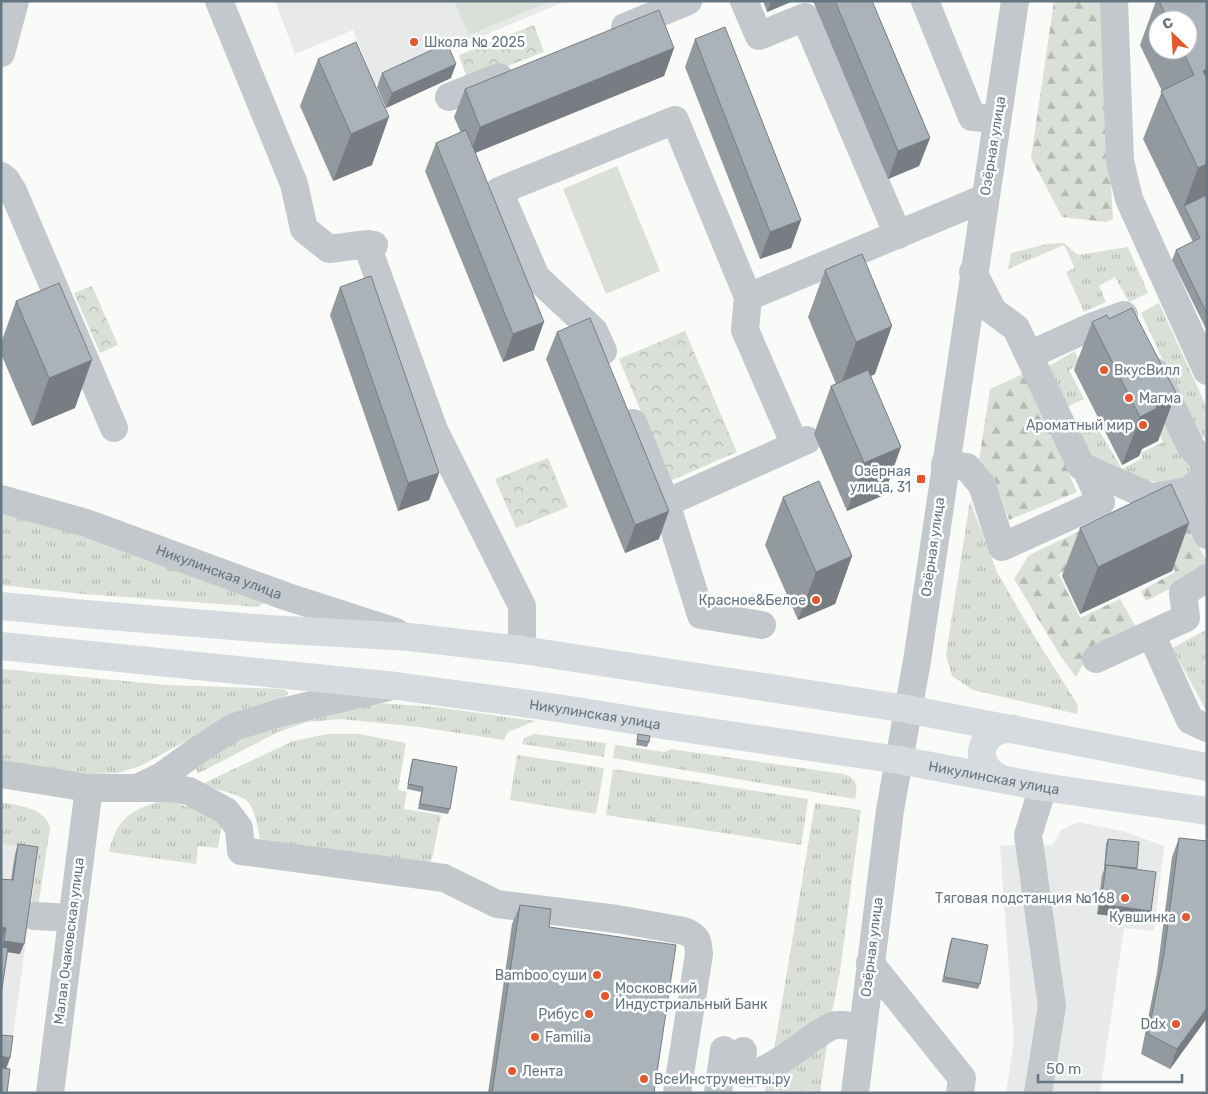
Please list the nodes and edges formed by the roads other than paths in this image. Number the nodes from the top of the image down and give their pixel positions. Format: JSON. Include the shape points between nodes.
{"nodes":[{"id":1,"x":15,"y":1,"type":"edge"},
{"id":2,"x":219,"y":1,"type":"edge"},
{"id":3,"x":688,"y":1,"type":"edge"},
{"id":4,"x":744,"y":1,"type":"edge"},
{"id":5,"x":925,"y":1,"type":"edge"},
{"id":6,"x":1015,"y":1,"type":"edge"},
{"id":7,"x":1114,"y":1,"type":"edge"},
{"id":8,"x":605,"y":34,"type":"edge"},
{"id":9,"x":1,"y":53,"type":"edge"},
{"id":10,"x":523,"y":68,"type":"edge"},
{"id":11,"x":449,"y":97,"type":"dead end"},
{"id":12,"x":997,"y":120,"type":"junction"},
{"id":13,"x":1,"y":176,"type":"edge"},
{"id":14,"x":985,"y":198,"type":"junction"},
{"id":15,"x":898,"y":235,"type":"junction"},
{"id":16,"x":974,"y":272,"type":"junction"},
{"id":17,"x":748,"y":297,"type":"junction"},
{"id":18,"x":1029,"y":355,"type":"junction"},
{"id":19,"x":1207,"y":371,"type":"edge"},
{"id":20,"x":613,"y":376,"type":"edge"},
{"id":21,"x":624,"y":403,"type":"edge"},
{"id":22,"x":114,"y":428,"type":"dead end"},
{"id":23,"x":945,"y":464,"type":"junction"},
{"id":24,"x":1207,"y":464,"type":"edge"},
{"id":25,"x":1085,"y":467,"type":"junction"},
{"id":26,"x":1197,"y":483,"type":"edge"},
{"id":27,"x":1,"y":499,"type":"edge"},
{"id":28,"x":666,"y":503,"type":"junction"},
{"id":29,"x":1207,"y":535,"type":"edge"},
{"id":30,"x":1207,"y":578,"type":"edge"},
{"id":31,"x":1,"y":606,"type":"edge"},
{"id":32,"x":1196,"y":614,"type":"edge"},
{"id":33,"x":762,"y":625,"type":"dead end"},
{"id":34,"x":1151,"y":634,"type":"junction"},
{"id":35,"x":409,"y":637,"type":"junction"},
{"id":36,"x":1,"y":646,"type":"edge"},
{"id":37,"x":522,"y":650,"type":"junction"},
{"id":38,"x":1096,"y":659,"type":"dead end"},
{"id":39,"x":396,"y":686,"type":"junction"},
{"id":40,"x":908,"y":709,"type":"junction"},
{"id":41,"x":1207,"y":728,"type":"edge"},
{"id":42,"x":1014,"y":729,"type":"junction"},
{"id":43,"x":899,"y":760,"type":"junction"},
{"id":44,"x":1207,"y":767,"type":"edge"},
{"id":45,"x":1,"y":774,"type":"edge"},
{"id":46,"x":1002,"y":779,"type":"junction"},
{"id":47,"x":1043,"y":786,"type":"junction"},
{"id":48,"x":89,"y":788,"type":"junction"},
{"id":49,"x":137,"y":788,"type":"junction"},
{"id":50,"x":1207,"y":810,"type":"edge"},
{"id":51,"x":34,"y":916,"type":"dead end"},
{"id":52,"x":72,"y":918,"type":"junction"},
{"id":53,"x":870,"y":964,"type":"junction"},
{"id":54,"x":863,"y":1028,"type":"junction"},
{"id":55,"x":50,"y":1093,"type":"edge"},
{"id":56,"x":677,"y":1093,"type":"edge"},
{"id":57,"x":718,"y":1093,"type":"edge"},
{"id":58,"x":854,"y":1093,"type":"edge"},
{"id":59,"x":960,"y":1093,"type":"edge"},
{"id":60,"x":1038,"y":1093,"type":"edge"}],
"edges":[{"from":1,"to":9,"type":"street"},
{"from":2,"to":37,"type":"street","via":[[294,184],[304,229],[329,249],[374,244],[369,251],[434,430],[522,606]]},
{"from":3,"to":8,"type":"street"},
{"from":4,"to":15,"type":"street","via":[[759,36],[805,16]]},
{"from":5,"to":12,"type":"street","via":[[972,117]]},
{"from":6,"to":12,"type":"street","name":"Озёрная улица"},
{"from":7,"to":19,"type":"street","via":[[1120,161],[1129,199]]},
{"from":10,"to":11,"type":"street"},
{"from":12,"to":14,"type":"street","name":"Озёрная улица"},
{"from":13,"to":22,"type":"street","via":[[14,190]]},
{"from":14,"to":15,"type":"street"},
{"from":14,"to":16,"type":"street","name":"Озёрная улица"},
{"from":15,"to":17,"type":"street"},
{"from":16,"to":18,"type":"street","via":[[993,311],[1016,328]]},
{"from":16,"to":23,"type":"street","name":"Озёрная улица"},
{"from":17,"to":20,"type":"street","via":[[675,120],[500,191],[536,277],[594,331]]},
{"from":17,"to":28,"type":"street","via":[[745,330],[801,442]]},
{"from":18,"to":24,"type":"street","via":[[1127,314],[1191,447]]},
{"from":18,"to":25,"type":"street","via":[[1081,466]]},
{"from":21,"to":28,"type":"street"},
{"from":23,"to":25,"type":"street","via":[[968,466],[982,485],[1002,546],[1101,502]]},
{"from":23,"to":40,"type":"street","name":"Озёрная улица"},
{"from":25,"to":26,"type":"street","via":[[1151,497]]},
{"from":26,"to":29,"type":"street"},
{"from":27,"to":35,"type":"street","name":"Никулинская улица","via":[[86,523],[285,596]]},
{"from":28,"to":33,"type":"street","via":[[701,615]]},
{"from":30,"to":32,"type":"street","via":[[1183,593]]},
{"from":31,"to":35,"type":"main road","via":[[269,629]]},
{"from":32,"to":34,"type":"street"},
{"from":34,"to":38,"type":"street"},
{"from":34,"to":41,"type":"street","via":[[1190,720]]},
{"from":35,"to":37,"type":"main road","name":"Никулинская улица"},
{"from":36,"to":39,"type":"main road"},
{"from":37,"to":40,"type":"main road","name":"Никулинская улица"},
{"from":39,"to":43,"type":"main road","name":"Никулинская улица"},
{"from":39,"to":49,"type":"street","name":"Никулинская улица","via":[[282,712],[234,727],[162,776]]},
{"from":40,"to":42,"type":"main road","name":"Никулинская улица"},
{"from":40,"to":43,"type":"street","name":"Озёрная улица"},
{"from":42,"to":44,"type":"main road","name":"Никулинская улица"},
{"from":42,"to":46,"type":"main road","via":[[1006,728],[991,734],[982,747],[981,755],[988,771]]},
{"from":43,"to":46,"type":"main road","name":"Никулинская улица"},
{"from":43,"to":53,"type":"street","name":"Озёрная улица"},
{"from":45,"to":48,"type":"street","name":"Никулинская улица"},
{"from":46,"to":47,"type":"main road","name":"Никулинская улица"},
{"from":47,"to":50,"type":"main road","name":"Никулинская улица"},
{"from":47,"to":60,"type":"street","via":[[1028,835],[1052,1006]]},
{"from":48,"to":49,"type":"street","name":"Никулинская улица"},
{"from":48,"to":52,"type":"street","name":"Малая Очаковская улица"},
{"from":49,"to":56,"type":"street","via":[[190,791],[226,811],[239,828],[241,851],[444,878],[497,904],[617,919],[692,934],[698,942],[699,954]]},
{"from":51,"to":52,"type":"street"},
{"from":52,"to":55,"type":"street","name":"Малая Очаковская улица"},
{"from":53,"to":54,"type":"street","name":"Озёрная улица"},
{"from":53,"to":59,"type":"street","via":[[962,1078]]},
{"from":54,"to":57,"type":"street","via":[[834,1025],[766,1069],[751,1074],[744,1073],[734,1050]]},
{"from":54,"to":58,"type":"street","name":"Озёрная улица"}]}
